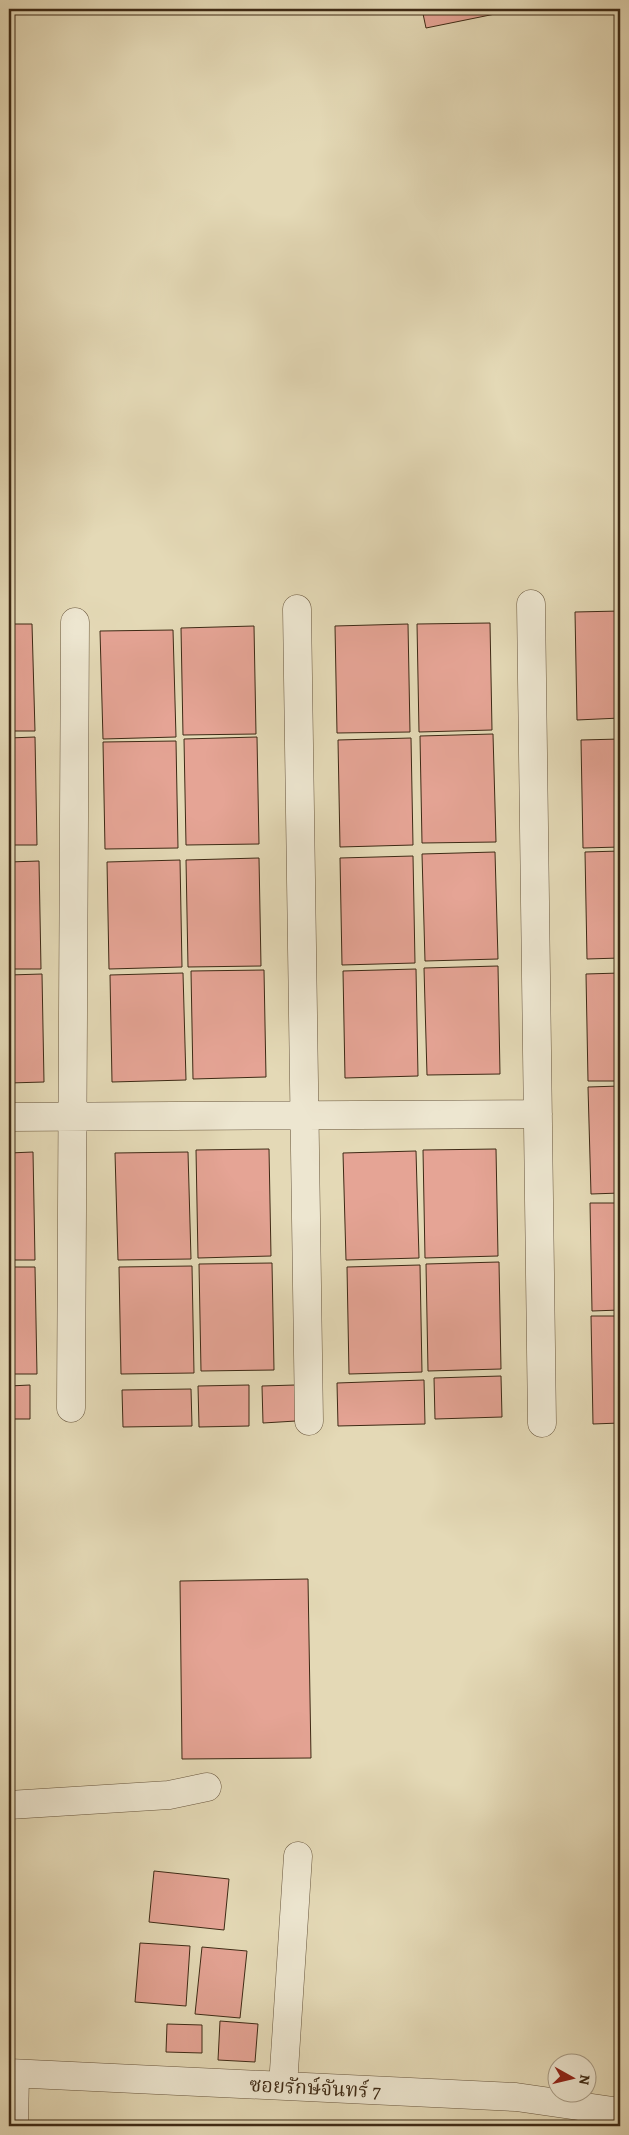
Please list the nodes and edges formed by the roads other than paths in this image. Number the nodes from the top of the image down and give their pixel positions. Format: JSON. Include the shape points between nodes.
{"nodes":[{"id":1,"x":531,"y":604,"type":"dead end"},
{"id":2,"x":297,"y":609,"type":"dead end"},
{"id":3,"x":75,"y":622,"type":"dead end"},
{"id":4,"x":538,"y":1114,"type":"junction"},
{"id":5,"x":304,"y":1115,"type":"junction"},
{"id":6,"x":73,"y":1117,"type":"junction"},
{"id":7,"x":9,"y":1118,"type":"edge"},
{"id":8,"x":72,"y":1408,"type":"dead end"},
{"id":9,"x":309,"y":1422,"type":"dead end"},
{"id":10,"x":542,"y":1423,"type":"dead end"},
{"id":11,"x":207,"y":1787,"type":"dead end"},
{"id":12,"x":9,"y":1805,"type":"edge"},
{"id":13,"x":298,"y":1856,"type":"dead end"},
{"id":14,"x":12,"y":2073,"type":"edge"},
{"id":15,"x":283,"y":2086,"type":"junction"},
{"id":16,"x":620,"y":2112,"type":"edge"},
{"id":17,"x":14,"y":2126,"type":"edge"}],
"edges":[{"from":1,"to":4,"type":"street"},
{"from":2,"to":5,"type":"street"},
{"from":3,"to":6,"type":"street"},
{"from":4,"to":5,"type":"street"},
{"from":4,"to":10,"type":"street"},
{"from":5,"to":6,"type":"street"},
{"from":5,"to":9,"type":"street"},
{"from":6,"to":7,"type":"street"},
{"from":6,"to":8,"type":"street"},
{"from":11,"to":12,"type":"street","via":[[169,1795]]},
{"from":13,"to":15,"type":"street"},
{"from":14,"to":15,"type":"street","name":"ซอยรักษ์จันทร์ 7"},
{"from":14,"to":17,"type":"street"},
{"from":15,"to":16,"type":"street","name":"ซอยรักษ์จันทร์ 7","via":[[516,2097]]}]}
